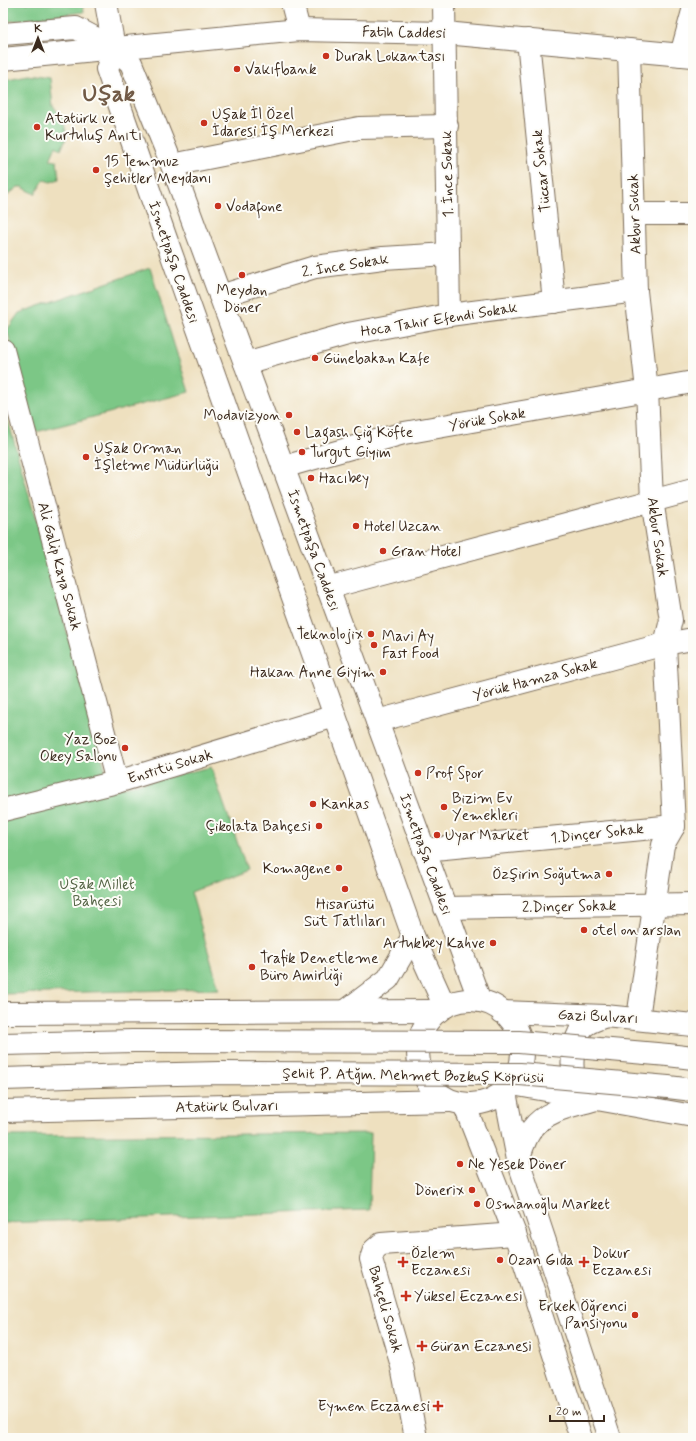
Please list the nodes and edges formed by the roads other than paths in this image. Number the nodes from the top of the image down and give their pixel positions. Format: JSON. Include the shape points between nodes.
{"nodes":[{"id":1,"x":106,"y":3,"type":"edge"},
{"id":2,"x":292,"y":3,"type":"edge"},
{"id":3,"x":444,"y":3,"type":"edge"},
{"id":4,"x":693,"y":11,"type":"edge"},
{"id":5,"x":299,"y":30,"type":"junction"},
{"id":6,"x":445,"y":33,"type":"junction"},
{"id":7,"x":3,"y":34,"type":"edge"},
{"id":8,"x":528,"y":40,"type":"junction"},
{"id":9,"x":114,"y":48,"type":"junction"},
{"id":10,"x":629,"y":50,"type":"junction"},
{"id":11,"x":687,"y":56,"type":"edge"},
{"id":12,"x":3,"y":59,"type":"edge"},
{"id":13,"x":447,"y":126,"type":"junction"},
{"id":14,"x":172,"y":165,"type":"junction"},
{"id":15,"x":634,"y":214,"type":"junction"},
{"id":16,"x":693,"y":214,"type":"edge"},
{"id":17,"x":448,"y":254,"type":"junction"},
{"id":18,"x":636,"y":291,"type":"junction"},
{"id":19,"x":220,"y":296,"type":"junction"},
{"id":20,"x":554,"y":302,"type":"junction"},
{"id":21,"x":449,"y":315,"type":"junction"},
{"id":22,"x":3,"y":350,"type":"edge"},
{"id":23,"x":245,"y":363,"type":"junction"},
{"id":24,"x":693,"y":382,"type":"edge"},
{"id":25,"x":648,"y":390,"type":"junction"},
{"id":26,"x":283,"y":467,"type":"junction"},
{"id":27,"x":693,"y":490,"type":"edge"},
{"id":28,"x":652,"y":500,"type":"junction"},
{"id":29,"x":327,"y":588,"type":"junction"},
{"id":30,"x":693,"y":639,"type":"edge"},
{"id":31,"x":665,"y":644,"type":"junction"},
{"id":32,"x":335,"y":716,"type":"junction"},
{"id":33,"x":377,"y":721,"type":"junction"},
{"id":34,"x":116,"y":782,"type":"junction"},
{"id":35,"x":3,"y":810,"type":"edge"},
{"id":36,"x":674,"y":826,"type":"junction"},
{"id":37,"x":424,"y":850,"type":"junction"},
{"id":38,"x":693,"y":904,"type":"edge"},
{"id":39,"x":654,"y":905,"type":"junction"},
{"id":40,"x":445,"y":908,"type":"junction"},
{"id":41,"x":413,"y":936,"type":"junction"},
{"id":42,"x":480,"y":1001,"type":"junction"},
{"id":43,"x":442,"y":1009,"type":"junction"},
{"id":44,"x":347,"y":1010,"type":"junction"},
{"id":45,"x":3,"y":1012,"type":"edge"},
{"id":46,"x":502,"y":1012,"type":"junction"},
{"id":47,"x":605,"y":1016,"type":"junction"},
{"id":48,"x":638,"y":1018,"type":"junction"},
{"id":49,"x":693,"y":1025,"type":"edge"},
{"id":50,"x":3,"y":1044,"type":"edge"},
{"id":51,"x":693,"y":1058,"type":"edge"},
{"id":52,"x":3,"y":1079,"type":"edge"},
{"id":53,"x":508,"y":1088,"type":"junction"},
{"id":54,"x":693,"y":1090,"type":"edge"},
{"id":55,"x":599,"y":1099,"type":"junction"},
{"id":56,"x":457,"y":1103,"type":"junction"},
{"id":57,"x":3,"y":1111,"type":"edge"},
{"id":58,"x":688,"y":1116,"type":"edge"},
{"id":59,"x":518,"y":1160,"type":"junction"},
{"id":60,"x":515,"y":1234,"type":"junction"},
{"id":61,"x":416,"y":1438,"type":"edge"},
{"id":62,"x":581,"y":1438,"type":"edge"},
{"id":63,"x":610,"y":1438,"type":"edge"}],
"edges":[{"from":1,"to":9,"type":"main road"},
{"from":2,"to":5,"type":"main road"},
{"from":3,"to":6,"type":"main road","name":"1. İnce Sokak"},
{"from":4,"to":11,"type":"main road"},
{"from":5,"to":6,"type":"main road","name":"Fatih Caddesi"},
{"from":5,"to":9,"type":"main road","name":"Fatih Caddesi"},
{"from":6,"to":8,"type":"main road","name":"Fatih Caddesi"},
{"from":6,"to":13,"type":"main road","name":"1. İnce Sokak"},
{"from":7,"to":9,"type":"main road","via":[[76,28]]},
{"from":8,"to":10,"type":"main road","name":"Fatih Caddesi"},
{"from":8,"to":20,"type":"main road","name":"Tüccar Sokak"},
{"from":9,"to":12,"type":"main road","name":"Fatih Caddesi"},
{"from":9,"to":14,"type":"main road","name":"İsmetpaşa Caddesi","via":[[131,63]]},
{"from":9,"to":32,"type":"main road","name":"İsmetpaşa Caddesi","via":[[107,69]]},
{"from":10,"to":11,"type":"main road","name":"Fatih Caddesi"},
{"from":10,"to":15,"type":"main road","name":"Akbur Sokak"},
{"from":13,"to":14,"type":"main road","via":[[359,128]]},
{"from":13,"to":17,"type":"main road","name":"1. İnce Sokak"},
{"from":14,"to":19,"type":"main road","name":"İsmetpaşa Caddesi"},
{"from":15,"to":16,"type":"main road"},
{"from":15,"to":18,"type":"main road","name":"Akbur Sokak"},
{"from":17,"to":19,"type":"main road","name":"2. İnce Sokak","via":[[383,258],[315,267]]},
{"from":17,"to":21,"type":"main road","name":"1. İnce Sokak"},
{"from":18,"to":20,"type":"main road","name":"Hoca Tahir Efendi Sokak"},
{"from":18,"to":25,"type":"main road","name":"Akbur Sokak"},
{"from":19,"to":23,"type":"main road","name":"İsmetpaşa Caddesi"},
{"from":20,"to":21,"type":"main road","name":"Hoca Tahir Efendi Sokak"},
{"from":21,"to":23,"type":"main road","name":"Hoca Tahir Efendi Sokak","via":[[348,334]]},
{"from":22,"to":34,"type":"main road","name":"Ali Galip Kaya Sokak"},
{"from":23,"to":26,"type":"main road","name":"İsmetpaşa Caddesi"},
{"from":24,"to":25,"type":"main road","name":"Yörük Sokak"},
{"from":25,"to":26,"type":"main road","name":"Yörük Sokak","via":[[404,433]]},
{"from":25,"to":28,"type":"main road","name":"Akbur Sokak"},
{"from":26,"to":29,"type":"main road","name":"İsmetpaşa Caddesi"},
{"from":27,"to":28,"type":"main road"},
{"from":28,"to":29,"type":"main road"},
{"from":28,"to":31,"type":"main road","name":"Akbur Sokak","via":[[671,620]]},
{"from":29,"to":33,"type":"main road","name":"İsmetpaşa Caddesi"},
{"from":30,"to":31,"type":"main road","name":"Yörük Hamza Sokak"},
{"from":31,"to":33,"type":"main road","name":"Yörük Hamza Sokak"},
{"from":31,"to":36,"type":"main road","name":"Akbur Sokak"},
{"from":32,"to":34,"type":"main road","name":"Enstitü Sokak"},
{"from":32,"to":41,"type":"main road","name":"İsmetpaşa Caddesi"},
{"from":33,"to":37,"type":"main road","name":"İsmetpaşa Caddesi"},
{"from":34,"to":35,"type":"main road","name":"Enstitü Sokak"},
{"from":36,"to":37,"type":"main road","name":"1.Dinçer Sokak"},
{"from":36,"to":39,"type":"main road","via":[[663,845]]},
{"from":37,"to":40,"type":"main road","name":"İsmetpaşa Caddesi"},
{"from":38,"to":39,"type":"main road","name":"2.Dinçer Sokak"},
{"from":39,"to":40,"type":"main road","name":"2.Dinçer Sokak"},
{"from":39,"to":48,"type":"main road"},
{"from":40,"to":42,"type":"main road","name":"İsmetpaşa Caddesi"},
{"from":41,"to":43,"type":"main road","name":"İsmetpaşa Caddesi"},
{"from":41,"to":44,"type":"main road","via":[[388,979]]},
{"from":42,"to":43,"type":"main road","via":[[462,1001]]},
{"from":42,"to":46,"type":"main road"},
{"from":43,"to":44,"type":"main road"},
{"from":43,"to":56,"type":"main road","via":[[431,1018],[422,1032],[418,1059],[432,1089]]},
{"from":44,"to":45,"type":"main road"},
{"from":46,"to":47,"type":"main road","name":"Gazi Bulvarı"},
{"from":46,"to":53,"type":"main road","via":[[516,1027],[522,1046],[521,1066]]},
{"from":47,"to":48,"type":"main road","name":"Gazi Bulvarı"},
{"from":47,"to":55,"type":"main road","via":[[583,1027],[575,1042],[572,1058],[578,1084]]},
{"from":48,"to":49,"type":"main road","name":"Gazi Bulvarı"},
{"from":50,"to":51,"type":"main road","name":"Şehit P. Atğm. Mehmet Bozkuş Köprüsü","bridge":true,"via":[[134,1041],[518,1042]]},
{"from":52,"to":54,"type":"main road","name":"Şehit P. Atğm. Mehmet Bozkuş Köprüsü","bridge":true,"via":[[219,1073],[520,1074]]},
{"from":53,"to":55,"type":"main road"},
{"from":53,"to":56,"type":"main road","via":[[486,1102]]},
{"from":53,"to":59,"type":"main road"},
{"from":55,"to":58,"type":"main road"},
{"from":55,"to":59,"type":"main road","via":[[558,1111],[541,1119],[532,1129]]},
{"from":56,"to":57,"type":"main road","name":"Atatürk Bulvarı"},
{"from":56,"to":60,"type":"main road"},
{"from":59,"to":63,"type":"main road"},
{"from":60,"to":61,"type":"main road","name":"Bahçeli Sokak","via":[[381,1244],[374,1250],[371,1259],[402,1366]]},
{"from":60,"to":62,"type":"main road"}]}
